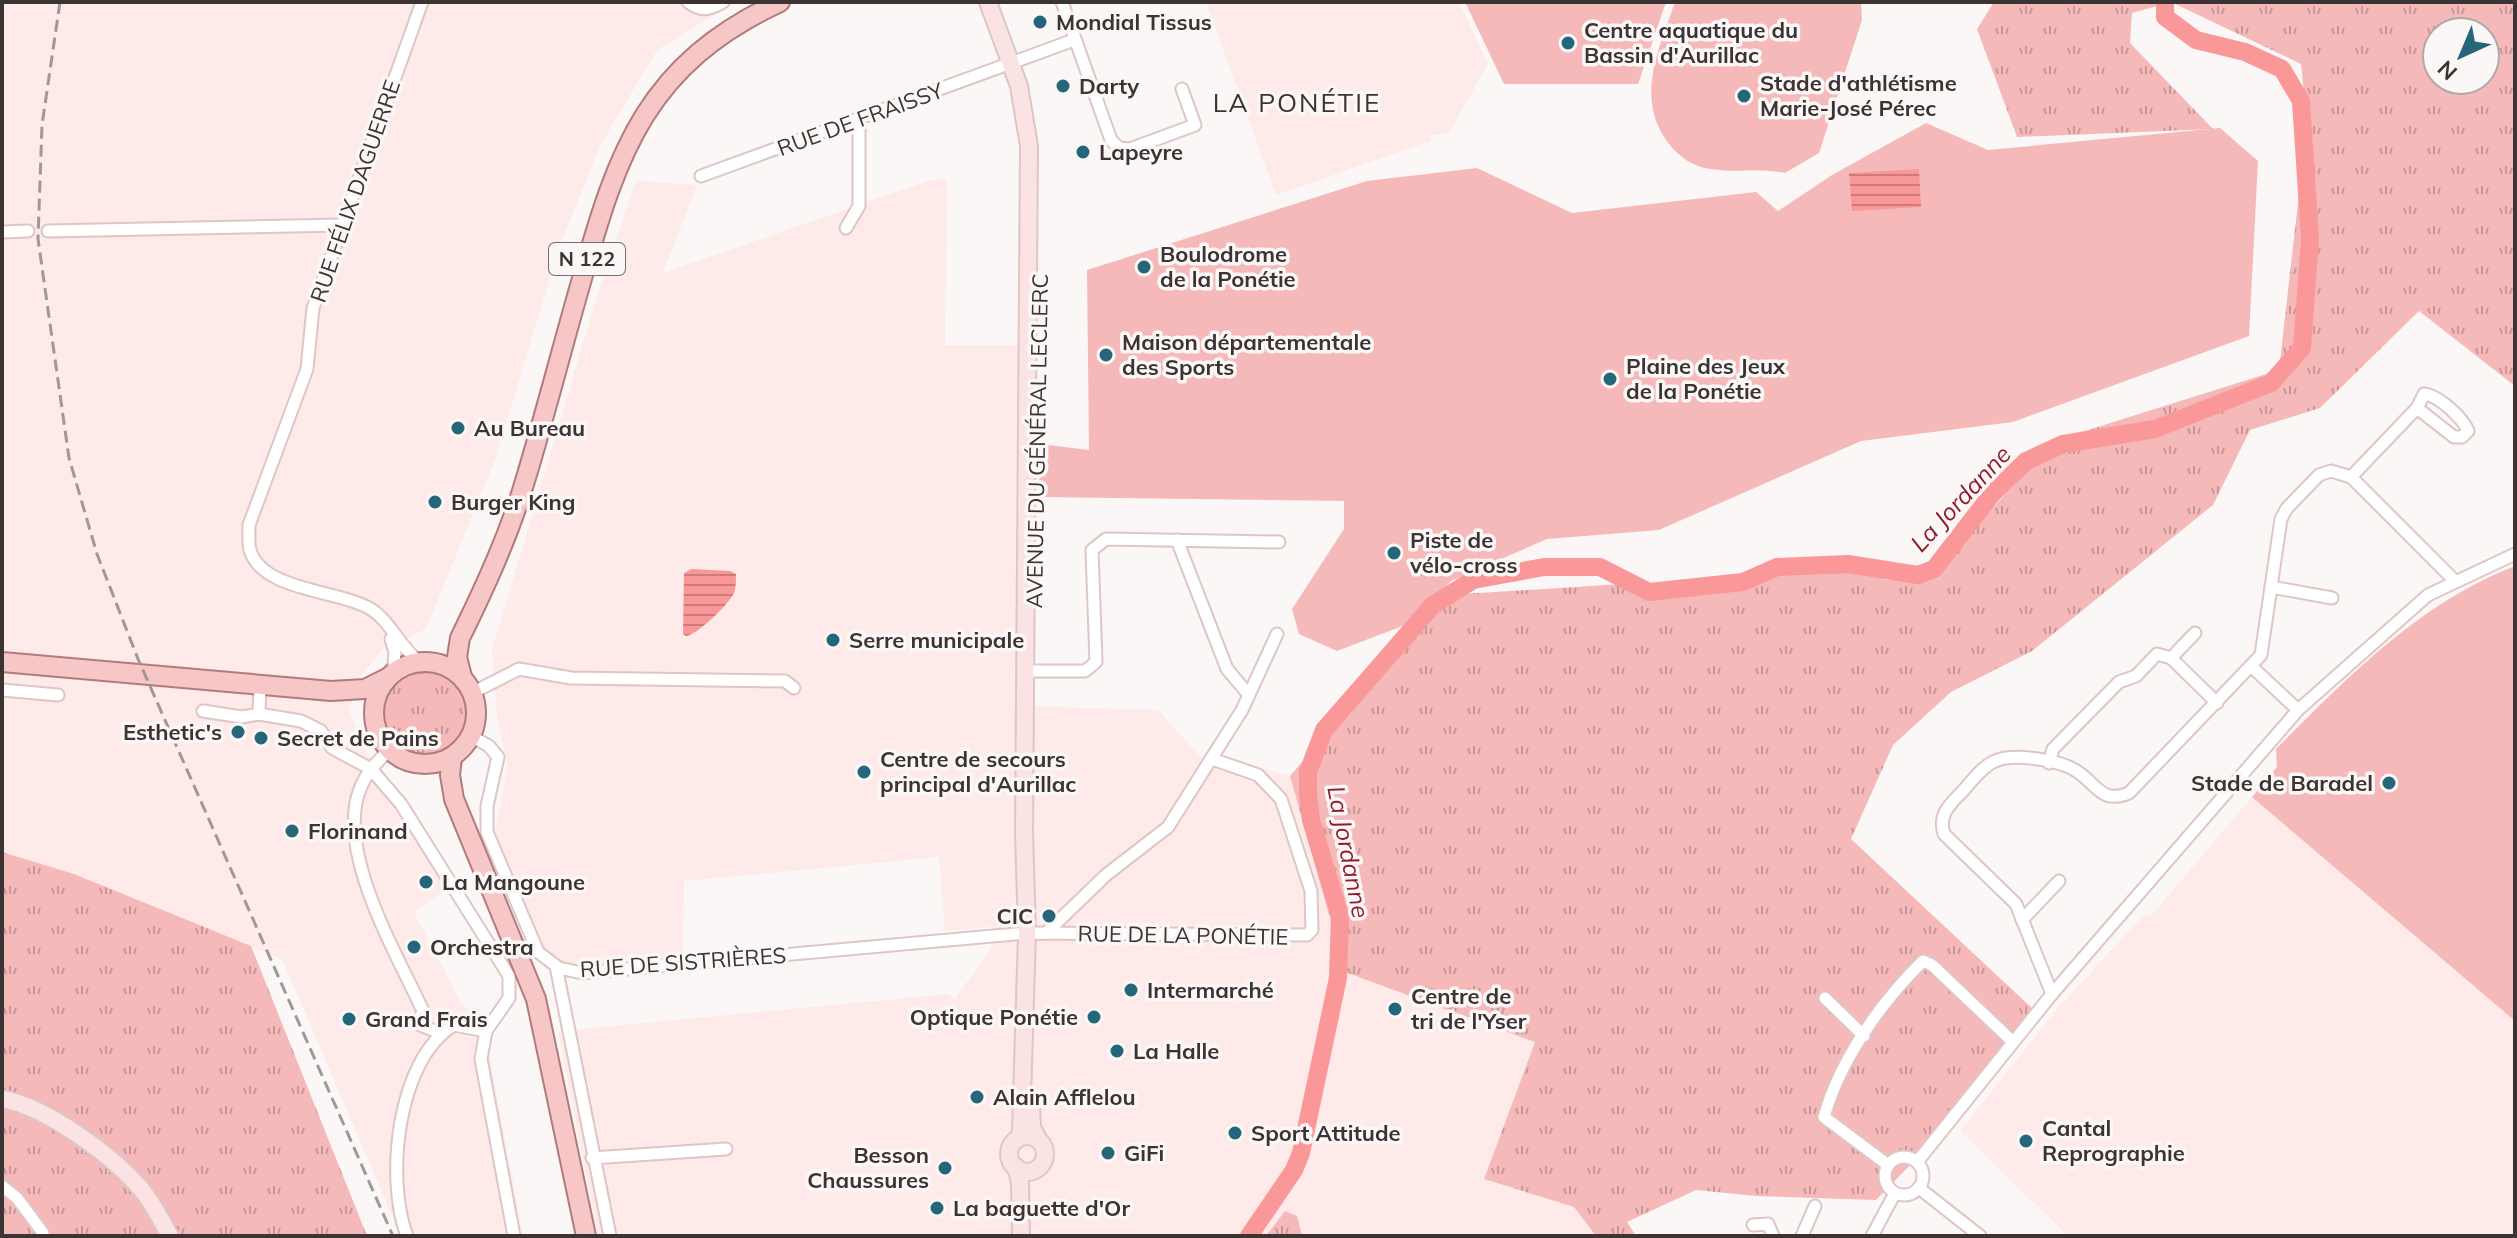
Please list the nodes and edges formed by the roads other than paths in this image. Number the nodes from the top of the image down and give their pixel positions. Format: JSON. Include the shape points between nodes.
{"nodes":[{"id":1,"x":422,"y":2,"type":"edge"},
{"id":2,"x":688,"y":2,"type":"edge"},
{"id":3,"x":723,"y":2,"type":"edge"},
{"id":4,"x":780,"y":2,"type":"edge"},
{"id":5,"x":988,"y":2,"type":"edge"},
{"id":6,"x":998,"y":2,"type":"edge"},
{"id":7,"x":1062,"y":2,"type":"edge"},
{"id":8,"x":1074,"y":40,"type":"junction"},
{"id":9,"x":1015,"y":64,"type":"junction"},
{"id":10,"x":1182,"y":89,"type":"dead end"},
{"id":11,"x":859,"y":120,"type":"junction"},
{"id":12,"x":701,"y":176,"type":"dead end"},
{"id":13,"x":342,"y":225,"type":"junction"},
{"id":14,"x":846,"y":228,"type":"dead end"},
{"id":15,"x":28,"y":231,"type":"dead end"},
{"id":16,"x":48,"y":231,"type":"dead end"},
{"id":17,"x":2,"y":232,"type":"edge"},
{"id":18,"x":2417,"y":408,"type":"junction"},
{"id":19,"x":2351,"y":477,"type":"junction"},
{"id":20,"x":1177,"y":540,"type":"junction"},
{"id":21,"x":1279,"y":542,"type":"dead end"},
{"id":22,"x":2515,"y":554,"type":"edge"},
{"id":23,"x":2454,"y":580,"type":"junction"},
{"id":24,"x":2271,"y":587,"type":"junction"},
{"id":25,"x":2332,"y":598,"type":"dead end"},
{"id":26,"x":385,"y":624,"type":"junction"},
{"id":27,"x":2195,"y":633,"type":"dead end"},
{"id":28,"x":1277,"y":634,"type":"dead end"},
{"id":29,"x":460,"y":638,"type":"junction"},
{"id":30,"x":2171,"y":658,"type":"junction"},
{"id":31,"x":2,"y":662,"type":"edge"},
{"id":32,"x":424,"y":662,"type":"junction"},
{"id":33,"x":2252,"y":667,"type":"junction"},
{"id":34,"x":1034,"y":671,"type":"junction"},
{"id":35,"x":390,"y":675,"type":"junction"},
{"id":36,"x":260,"y":684,"type":"junction"},
{"id":37,"x":467,"y":685,"type":"junction"},
{"id":38,"x":794,"y":688,"type":"dead end"},
{"id":39,"x":2,"y":690,"type":"edge"},
{"id":40,"x":331,"y":691,"type":"junction"},
{"id":41,"x":58,"y":695,"type":"dead end"},
{"id":42,"x":1249,"y":695,"type":"junction"},
{"id":43,"x":2217,"y":703,"type":"junction"},
{"id":44,"x":2298,"y":710,"type":"junction"},
{"id":45,"x":203,"y":711,"type":"dead end"},
{"id":46,"x":259,"y":714,"type":"junction"},
{"id":47,"x":373,"y":714,"type":"junction"},
{"id":48,"x":471,"y":736,"type":"junction"},
{"id":49,"x":389,"y":750,"type":"junction"},
{"id":50,"x":452,"y":757,"type":"junction"},
{"id":51,"x":1212,"y":759,"type":"junction"},
{"id":52,"x":2049,"y":763,"type":"junction"},
{"id":53,"x":421,"y":764,"type":"junction"},
{"id":54,"x":371,"y":769,"type":"junction"},
{"id":55,"x":454,"y":799,"type":"junction"},
{"id":56,"x":2059,"y":881,"type":"dead end"},
{"id":57,"x":2022,"y":920,"type":"junction"},
{"id":58,"x":1027,"y":933,"type":"junction"},
{"id":59,"x":1046,"y":933,"type":"junction"},
{"id":60,"x":556,"y":966,"type":"junction"},
{"id":61,"x":2052,"y":994,"type":"junction"},
{"id":62,"x":1825,"y":998,"type":"dead end"},
{"id":63,"x":1026,"y":1003,"type":"junction"},
{"id":64,"x":486,"y":1031,"type":"junction"},
{"id":65,"x":440,"y":1033,"type":"junction"},
{"id":66,"x":1864,"y":1036,"type":"junction"},
{"id":67,"x":2013,"y":1042,"type":"junction"},
{"id":68,"x":2,"y":1099,"type":"edge"},
{"id":69,"x":1018,"y":1139,"type":"junction"},
{"id":70,"x":1038,"y":1139,"type":"junction"},
{"id":71,"x":726,"y":1149,"type":"dead end"},
{"id":72,"x":592,"y":1158,"type":"junction"},
{"id":73,"x":1917,"y":1162,"type":"junction"},
{"id":74,"x":1888,"y":1165,"type":"junction"},
{"id":75,"x":1016,"y":1167,"type":"junction"},
{"id":76,"x":1037,"y":1169,"type":"junction"},
{"id":77,"x":2,"y":1186,"type":"edge"},
{"id":78,"x":1919,"y":1188,"type":"junction"},
{"id":79,"x":1895,"y":1193,"type":"junction"},
{"id":80,"x":1815,"y":1206,"type":"dead end"},
{"id":81,"x":1753,"y":1225,"type":"dead end"},
{"id":82,"x":1966,"y":1231,"type":"edge"},
{"id":83,"x":43,"y":1233,"type":"dead end"},
{"id":84,"x":170,"y":1236,"type":"edge"},
{"id":85,"x":407,"y":1236,"type":"edge"},
{"id":86,"x":514,"y":1236,"type":"edge"},
{"id":87,"x":585,"y":1236,"type":"edge"},
{"id":88,"x":610,"y":1236,"type":"edge"},
{"id":89,"x":1021,"y":1236,"type":"edge"},
{"id":90,"x":1031,"y":1236,"type":"edge"},
{"id":91,"x":1773,"y":1236,"type":"edge"},
{"id":92,"x":1802,"y":1236,"type":"edge"},
{"id":93,"x":1872,"y":1236,"type":"edge"},
{"id":94,"x":1980,"y":1236,"type":"edge"}],
"edges":[{"from":1,"to":13,"type":"street","name":"RUE FÉLIX DAGUERRE"},
{"from":2,"to":3,"type":"street","via":[[698,10],[710,10]]},
{"from":4,"to":29,"type":"main road","number":"N 122","via":[[723,33],[679,70],[626,145],[602,207],[517,505]]},
{"from":5,"to":9,"type":"street","name":"AVENUE DU GÉNÉRAL LECLERC"},
{"from":6,"to":9,"type":"street","name":"AVENUE DU GÉNÉRAL LECLERC"},
{"from":7,"to":8,"type":"street"},
{"from":8,"to":9,"type":"street","name":"RUE DE FRAISSY"},
{"from":8,"to":10,"type":"street","via":[[1111,140],[1119,148],[1130,149],[1195,125]]},
{"from":9,"to":11,"type":"street","name":"RUE DE FRAISSY"},
{"from":9,"to":34,"type":"street","name":"AVENUE DU GÉNÉRAL LECLERC","via":[[1036,121],[1039,173]]},
{"from":9,"to":58,"type":"street","name":"AVENUE DU GÉNÉRAL LECLERC","via":[[1029,146]]},
{"from":11,"to":12,"type":"street","name":"RUE DE FRAISSY"},
{"from":11,"to":14,"type":"street","via":[[859,206]]},
{"from":13,"to":16,"type":"street"},
{"from":13,"to":26,"type":"street","name":"RUE FÉLIX DAGUERRE","via":[[313,308],[307,369],[249,525],[250,551],[284,582],[367,606]]},
{"from":15,"to":17,"type":"street"},
{"from":18,"to":18,"type":"street","via":[[2454,437],[2468,431],[2432,395],[2424,394]]},
{"from":18,"to":19,"type":"street"},
{"from":19,"to":23,"type":"street"},
{"from":19,"to":24,"type":"street","via":[[2331,471],[2319,475],[2287,508]]},
{"from":20,"to":21,"type":"street"},
{"from":20,"to":34,"type":"street","via":[[1106,539],[1092,550],[1096,662],[1085,671]]},
{"from":20,"to":42,"type":"street","via":[[1227,669]]},
{"from":22,"to":23,"type":"street"},
{"from":23,"to":44,"type":"street","via":[[2428,595]]},
{"from":24,"to":25,"type":"street"},
{"from":24,"to":33,"type":"street","via":[[2261,655]]},
{"from":26,"to":32,"type":"street","name":"RUE FÉLIX DAGUERRE","via":[[400,646]]},
{"from":26,"to":35,"type":"street","via":[[395,652]]},
{"from":27,"to":30,"type":"street"},
{"from":28,"to":42,"type":"street"},
{"from":29,"to":32,"type":"main road","number":"N 122"},
{"from":29,"to":37,"type":"main road","number":"N 122","via":[[457,657]]},
{"from":30,"to":43,"type":"street"},
{"from":30,"to":52,"type":"street","via":[[2157,654],[2136,676],[2119,682],[2053,749]]},
{"from":31,"to":36,"type":"main road"},
{"from":32,"to":35,"type":"main road"},
{"from":32,"to":37,"type":"main road","via":[[447,667]]},
{"from":33,"to":43,"type":"street"},
{"from":33,"to":44,"type":"street"},
{"from":34,"to":58,"type":"street","name":"AVENUE DU GÉNÉRAL LECLERC","via":[[1032,914]]},
{"from":35,"to":40,"type":"main road","via":[[365,689]]},
{"from":35,"to":47,"type":"main road"},
{"from":36,"to":40,"type":"main road"},
{"from":36,"to":46,"type":"street"},
{"from":37,"to":38,"type":"street","via":[[519,669],[571,678],[785,681]]},
{"from":37,"to":48,"type":"main road","via":[[475,722]]},
{"from":39,"to":41,"type":"street"},
{"from":40,"to":47,"type":"main road","via":[[359,700]]},
{"from":42,"to":51,"type":"street"},
{"from":43,"to":52,"type":"street","via":[[2129,793],[2114,799],[2103,796],[2078,772]]},
{"from":44,"to":61,"type":"street"},
{"from":45,"to":46,"type":"street"},
{"from":46,"to":54,"type":"street","via":[[301,721],[321,731],[332,748]]},
{"from":47,"to":49,"type":"main road"},
{"from":48,"to":50,"type":"main road"},
{"from":48,"to":60,"type":"street","name":"RUE DE SISTRIÈRES","via":[[496,752],[498,761],[487,832],[532,942]]},
{"from":49,"to":53,"type":"main road"},
{"from":49,"to":54,"type":"street"},
{"from":50,"to":53,"type":"main road"},
{"from":50,"to":55,"type":"main road"},
{"from":51,"to":59,"type":"street","via":[[1168,827],[1106,875]]},
{"from":51,"to":59,"type":"street","name":"RUE DE LA PONÉTIE","via":[[1258,775],[1281,799],[1311,891],[1312,930],[1300,936]]},
{"from":52,"to":57,"type":"street","via":[[1996,760],[1946,809],[1940,823],[1944,834],[2016,904]]},
{"from":53,"to":55,"type":"main road"},
{"from":54,"to":64,"type":"street","via":[[401,804],[509,976],[509,998]]},
{"from":54,"to":65,"type":"street","via":[[356,808],[359,867],[423,1011],[418,1024]]},
{"from":55,"to":87,"type":"main road","via":[[536,999]]},
{"from":56,"to":57,"type":"street"},
{"from":57,"to":61,"type":"street"},
{"from":58,"to":59,"type":"street","name":"RUE DE LA PONÉTIE"},
{"from":58,"to":60,"type":"street","name":"RUE DE SISTRIÈRES","via":[[582,973]]},
{"from":58,"to":63,"type":"street","name":"AVENUE DU GÉNÉRAL LECLERC"},
{"from":60,"to":72,"type":"street"},
{"from":61,"to":67,"type":"street"},
{"from":62,"to":66,"type":"street"},
{"from":63,"to":69,"type":"street","name":"AVENUE DU GÉNÉRAL LECLERC"},
{"from":63,"to":70,"type":"street","name":"AVENUE DU GÉNÉRAL LECLERC","via":[[1031,1016],[1031,1110]]},
{"from":64,"to":65,"type":"street","via":[[454,1025]]},
{"from":64,"to":86,"type":"street","via":[[481,1059]]},
{"from":65,"to":85,"type":"street","via":[[407,1098],[395,1170]]},
{"from":66,"to":67,"type":"street","via":[[1923,961]]},
{"from":66,"to":74,"type":"street","via":[[1833,1085],[1824,1117]]},
{"from":67,"to":73,"type":"street"},
{"from":68,"to":84,"type":"street","via":[[52,1120],[115,1164],[143,1192]]},
{"from":69,"to":70,"type":"street"},
{"from":69,"to":75,"type":"street","name":"AVENUE DU GÉNÉRAL LECLERC","via":[[1010,1151]]},
{"from":70,"to":76,"type":"street","name":"AVENUE DU GÉNÉRAL LECLERC","via":[[1045,1154]]},
{"from":71,"to":72,"type":"street"},
{"from":72,"to":88,"type":"street"},
{"from":73,"to":74,"type":"street","via":[[1899,1157]]},
{"from":73,"to":78,"type":"street","via":[[1923,1177]]},
{"from":74,"to":79,"type":"street","via":[[1886,1183]]},
{"from":75,"to":76,"type":"street","via":[[1026,1172]]},
{"from":75,"to":89,"type":"street","name":"AVENUE DU GÉNÉRAL LECLERC"},
{"from":76,"to":90,"type":"street","name":"AVENUE DU GÉNÉRAL LECLERC","via":[[1031,1188]]},
{"from":77,"to":83,"type":"street"},
{"from":78,"to":79,"type":"street","via":[[1908,1195]]},
{"from":78,"to":82,"type":"street"},
{"from":79,"to":93,"type":"street"},
{"from":80,"to":92,"type":"street"},
{"from":81,"to":91,"type":"street","via":[[1768,1224]]},
{"from":82,"to":94,"type":"street"}]}
